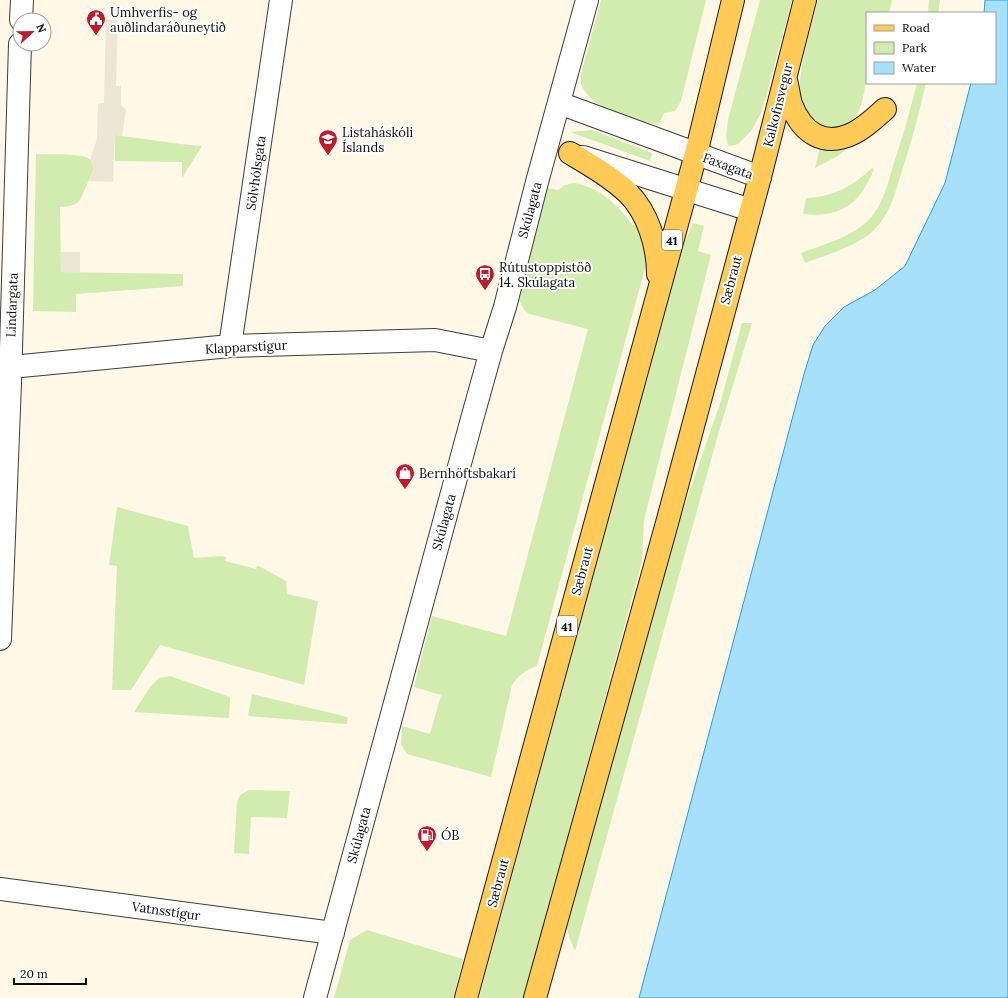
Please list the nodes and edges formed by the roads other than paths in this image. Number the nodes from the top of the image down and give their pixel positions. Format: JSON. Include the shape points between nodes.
{"nodes":[{"id":1,"x":22,"y":0,"type":"edge"},
{"id":2,"x":281,"y":0,"type":"edge"},
{"id":3,"x":587,"y":0,"type":"edge"},
{"id":4,"x":733,"y":0,"type":"edge"},
{"id":5,"x":804,"y":0,"type":"edge"},
{"id":6,"x":21,"y":12,"type":"edge"},
{"id":7,"x":19,"y":52,"type":"edge"},
{"id":8,"x":786,"y":78,"type":"junction"},
{"id":9,"x":559,"y":103,"type":"junction"},
{"id":10,"x":885,"y":109,"type":"dead end"},
{"id":11,"x":547,"y":146,"type":"junction"},
{"id":12,"x":8,"y":152,"type":"edge"},
{"id":13,"x":570,"y":153,"type":"junction"},
{"id":14,"x":696,"y":154,"type":"junction"},
{"id":15,"x":760,"y":178,"type":"junction"},
{"id":16,"x":686,"y":189,"type":"junction"},
{"id":17,"x":751,"y":210,"type":"junction"},
{"id":18,"x":658,"y":291,"type":"junction"},
{"id":19,"x":230,"y":346,"type":"junction"},
{"id":20,"x":491,"y":351,"type":"junction"},
{"id":21,"x":5,"y":367,"type":"edge"},
{"id":22,"x":0,"y":638,"type":"edge"},
{"id":23,"x":0,"y":888,"type":"edge"},
{"id":24,"x":333,"y":933,"type":"junction"},
{"id":25,"x":315,"y":998,"type":"edge"},
{"id":26,"x":466,"y":998,"type":"edge"},
{"id":27,"x":535,"y":998,"type":"edge"}],
"edges":[{"from":1,"to":6,"type":"street"},
{"from":2,"to":19,"type":"street","name":"Sölvhólsgata"},
{"from":3,"to":9,"type":"street","name":"Skúlagata"},
{"from":4,"to":14,"type":"main road"},
{"from":5,"to":8,"type":"main road","name":"Kalkofnsvegur"},
{"from":7,"to":12,"type":"street","name":"Lindargata"},
{"from":8,"to":10,"type":"main road","via":[[791,104],[800,123],[809,132],[824,138],[838,139],[853,133]]},
{"from":8,"to":15,"type":"main road","name":"Kalkofnsvegur"},
{"from":9,"to":11,"type":"street","name":"Skúlagata"},
{"from":9,"to":14,"type":"street","name":"Faxagata"},
{"from":11,"to":13,"type":"street"},
{"from":11,"to":20,"type":"street","name":"Skúlagata"},
{"from":12,"to":21,"type":"street","name":"Lindargata"},
{"from":13,"to":16,"type":"street"},
{"from":13,"to":18,"type":"main road","via":[[600,171],[628,193],[640,208],[655,242]]},
{"from":14,"to":15,"type":"street","name":"Faxagata"},
{"from":14,"to":16,"type":"main road"},
{"from":15,"to":17,"type":"main road","name":"Kalkofnsvegur"},
{"from":16,"to":17,"type":"street"},
{"from":16,"to":18,"type":"main road","name":"Sæbraut","number":"41"},
{"from":17,"to":27,"type":"main road","name":"Sæbraut"},
{"from":18,"to":26,"type":"main road","name":"Sæbraut","number":"41"},
{"from":19,"to":20,"type":"street","name":"Klapparstígur","via":[[435,340]]},
{"from":19,"to":21,"type":"street","name":"Klapparstígur"},
{"from":20,"to":24,"type":"street","name":"Skúlagata"},
{"from":21,"to":22,"type":"street","name":"Lindargata"},
{"from":23,"to":24,"type":"street","name":"Vatnsstígur"},
{"from":24,"to":25,"type":"street","name":"Skúlagata"}]}
